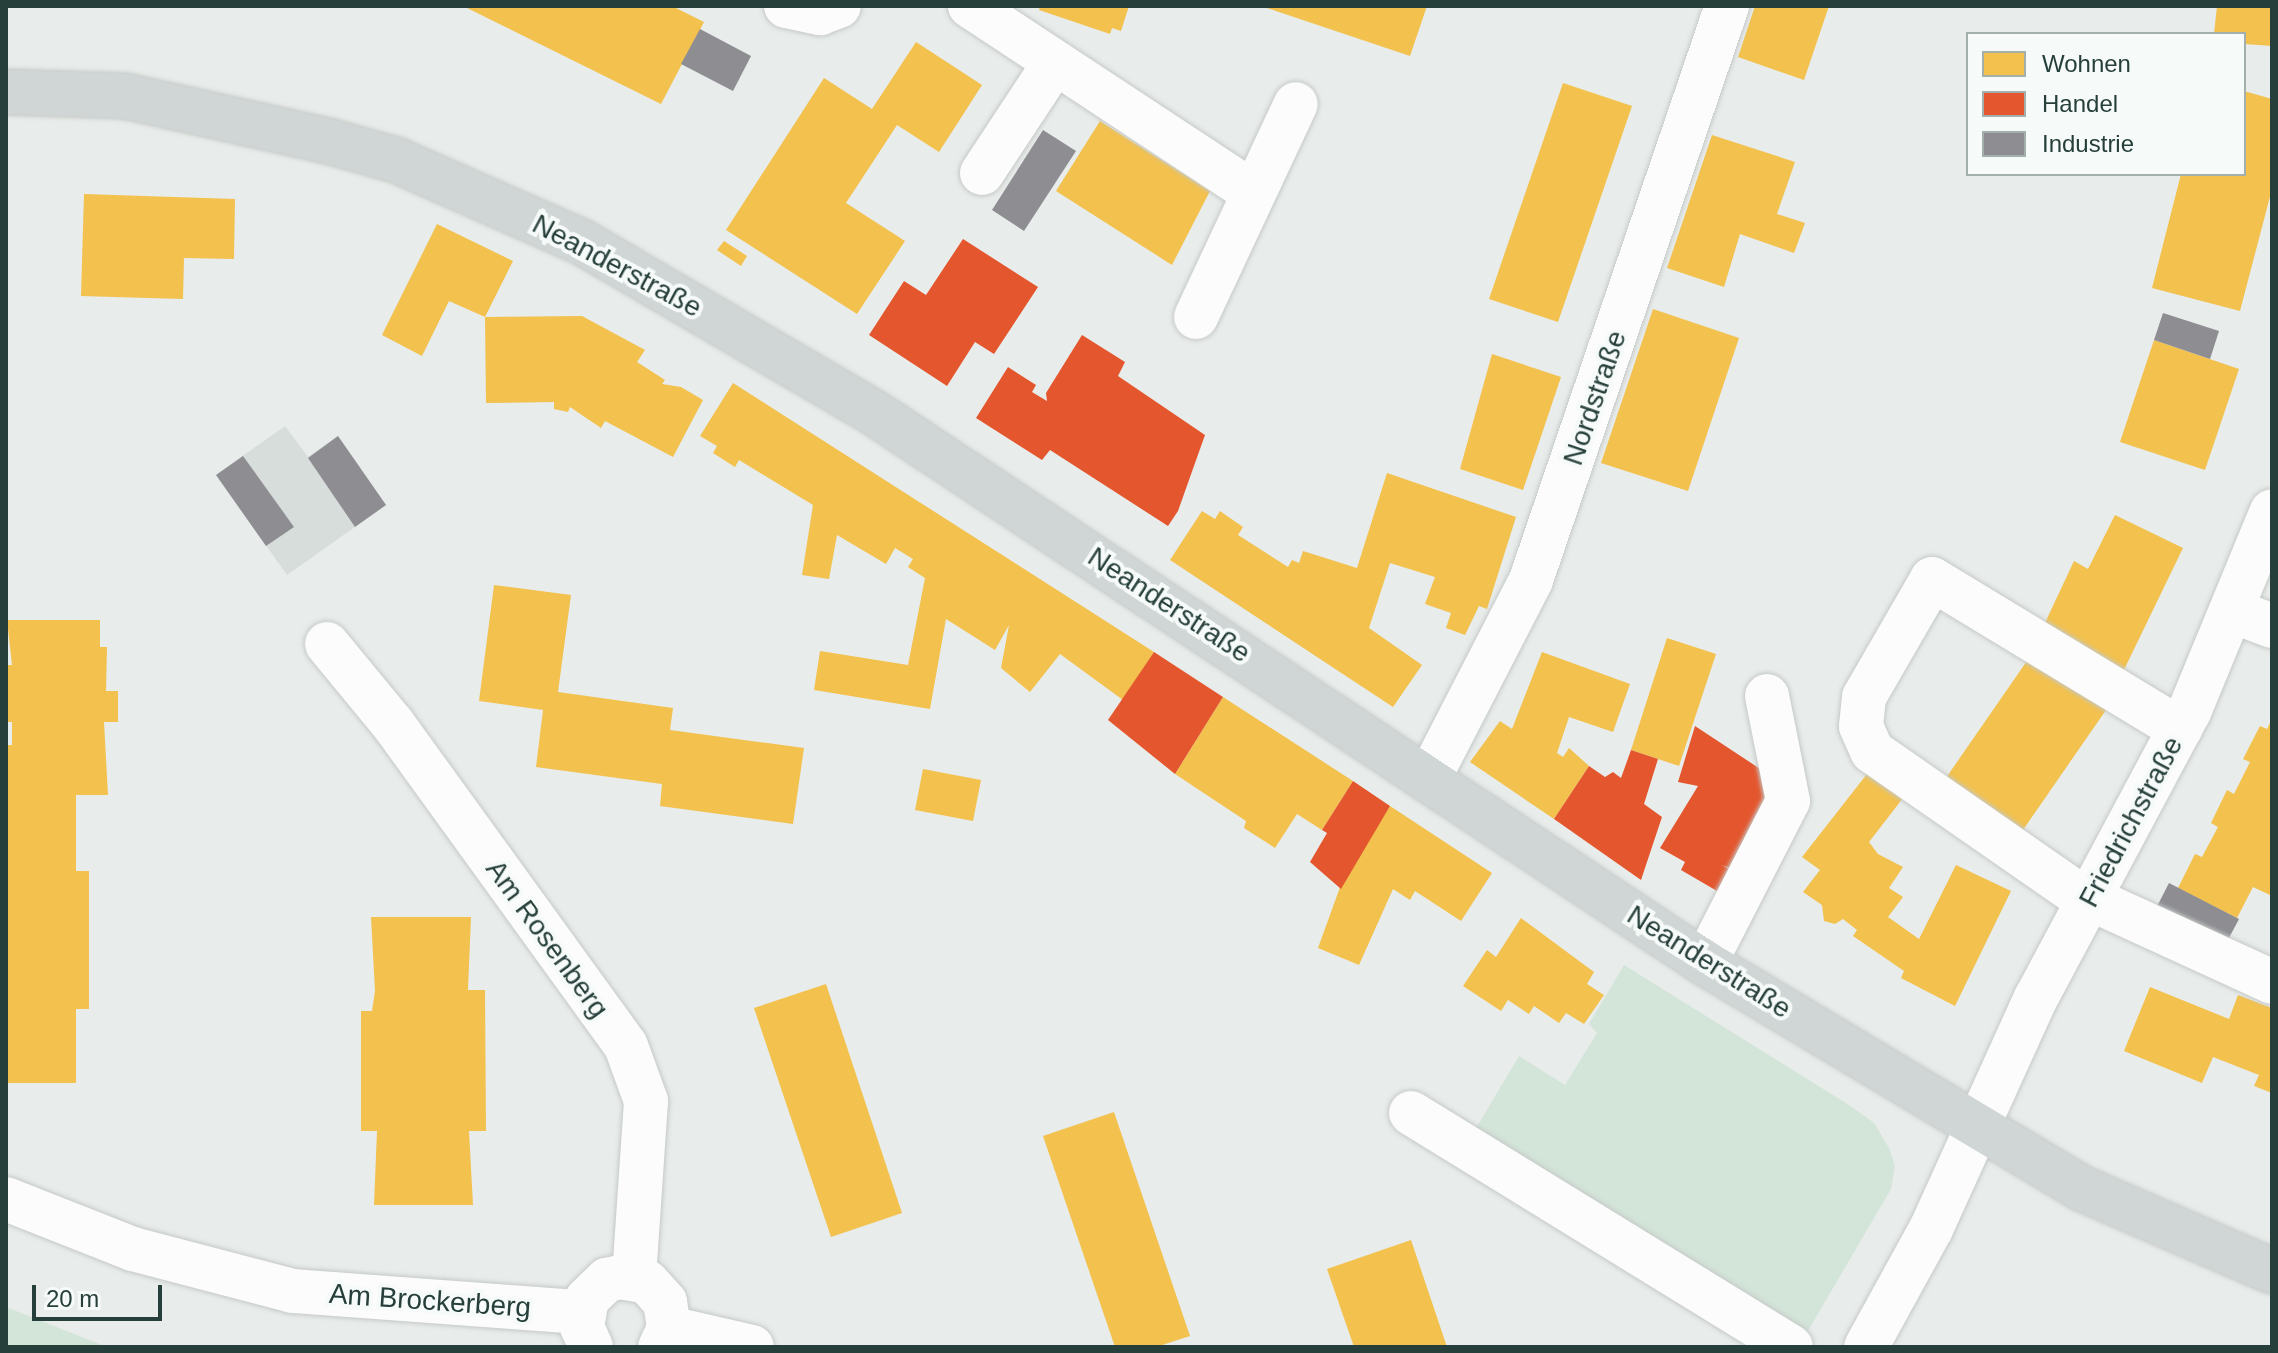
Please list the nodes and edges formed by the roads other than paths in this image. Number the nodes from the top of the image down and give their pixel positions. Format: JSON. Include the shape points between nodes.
{"nodes":[{"id":1,"x":786,"y":6,"type":"edge"},
{"id":2,"x":839,"y":6,"type":"edge"},
{"id":3,"x":970,"y":6,"type":"edge"},
{"id":4,"x":1727,"y":6,"type":"edge"},
{"id":5,"x":1054,"y":64,"type":"junction"},
{"id":6,"x":6,"y":92,"type":"edge"},
{"id":7,"x":1296,"y":104,"type":"dead end"},
{"id":8,"x":982,"y":173,"type":"dead end"},
{"id":9,"x":1251,"y":191,"type":"junction"},
{"id":10,"x":1196,"y":317,"type":"dead end"},
{"id":11,"x":2272,"y":511,"type":"edge"},
{"id":12,"x":2252,"y":618,"type":"edge"},
{"id":13,"x":327,"y":644,"type":"dead end"},
{"id":14,"x":1767,"y":696,"type":"dead end"},
{"id":15,"x":2180,"y":729,"type":"junction"},
{"id":16,"x":1430,"y":776,"type":"junction"},
{"id":17,"x":2090,"y":901,"type":"junction"},
{"id":18,"x":1705,"y":963,"type":"junction"},
{"id":19,"x":2272,"y":982,"type":"edge"},
{"id":20,"x":1411,"y":1113,"type":"dead end"},
{"id":21,"x":1978,"y":1126,"type":"junction"},
{"id":22,"x":6,"y":1199,"type":"edge"},
{"id":23,"x":2272,"y":1271,"type":"edge"},
{"id":24,"x":634,"y":1277,"type":"junction"},
{"id":25,"x":586,"y":1330,"type":"edge"},
{"id":26,"x":664,"y":1338,"type":"edge"},
{"id":27,"x":752,"y":1347,"type":"edge"},
{"id":28,"x":1791,"y":1347,"type":"edge"},
{"id":29,"x":1866,"y":1347,"type":"edge"}],
"edges":[{"from":1,"to":2,"type":"street","via":[[820,13]]},
{"from":3,"to":5,"type":"street"},
{"from":4,"to":16,"type":"street","name":"Nordstraße","via":[[1531,580]]},
{"from":5,"to":8,"type":"street"},
{"from":5,"to":9,"type":"street"},
{"from":6,"to":16,"type":"main road","name":"Neanderstraße","via":[[125,96],[328,141],[396,160],[582,242],[873,412]]},
{"from":7,"to":9,"type":"street"},
{"from":9,"to":10,"type":"street"},
{"from":11,"to":12,"type":"street","name":"Friedrichstraße"},
{"from":12,"to":15,"type":"street","name":"Friedrichstraße"},
{"from":13,"to":24,"type":"street","name":"Am Rosenberg","via":[[393,724],[626,1046],[646,1101]]},
{"from":14,"to":18,"type":"street","via":[[1788,801]]},
{"from":15,"to":17,"type":"street","name":"Friedrichstraße"},
{"from":15,"to":17,"type":"street","via":[[1932,579],[1864,697],[1861,726],[1872,751]]},
{"from":16,"to":18,"type":"main road","name":"Neanderstraße"},
{"from":17,"to":19,"type":"street"},
{"from":17,"to":21,"type":"street","name":"Friedrichstraße","via":[[2036,998]]},
{"from":18,"to":21,"type":"main road","name":"Neanderstraße"},
{"from":20,"to":28,"type":"street"},
{"from":21,"to":23,"type":"main road","name":"Neanderstraße","via":[[2081,1188]]},
{"from":21,"to":29,"type":"street","name":"Friedrichstraße","via":[[1931,1229]]},
{"from":22,"to":25,"type":"street","name":"Am Brockerberg","via":[[133,1249],[293,1291]]},
{"from":24,"to":25,"type":"street","via":[[607,1280],[587,1299]]},
{"from":24,"to":26,"type":"street","via":[[658,1291]]},
{"from":26,"to":27,"type":"street"}]}
